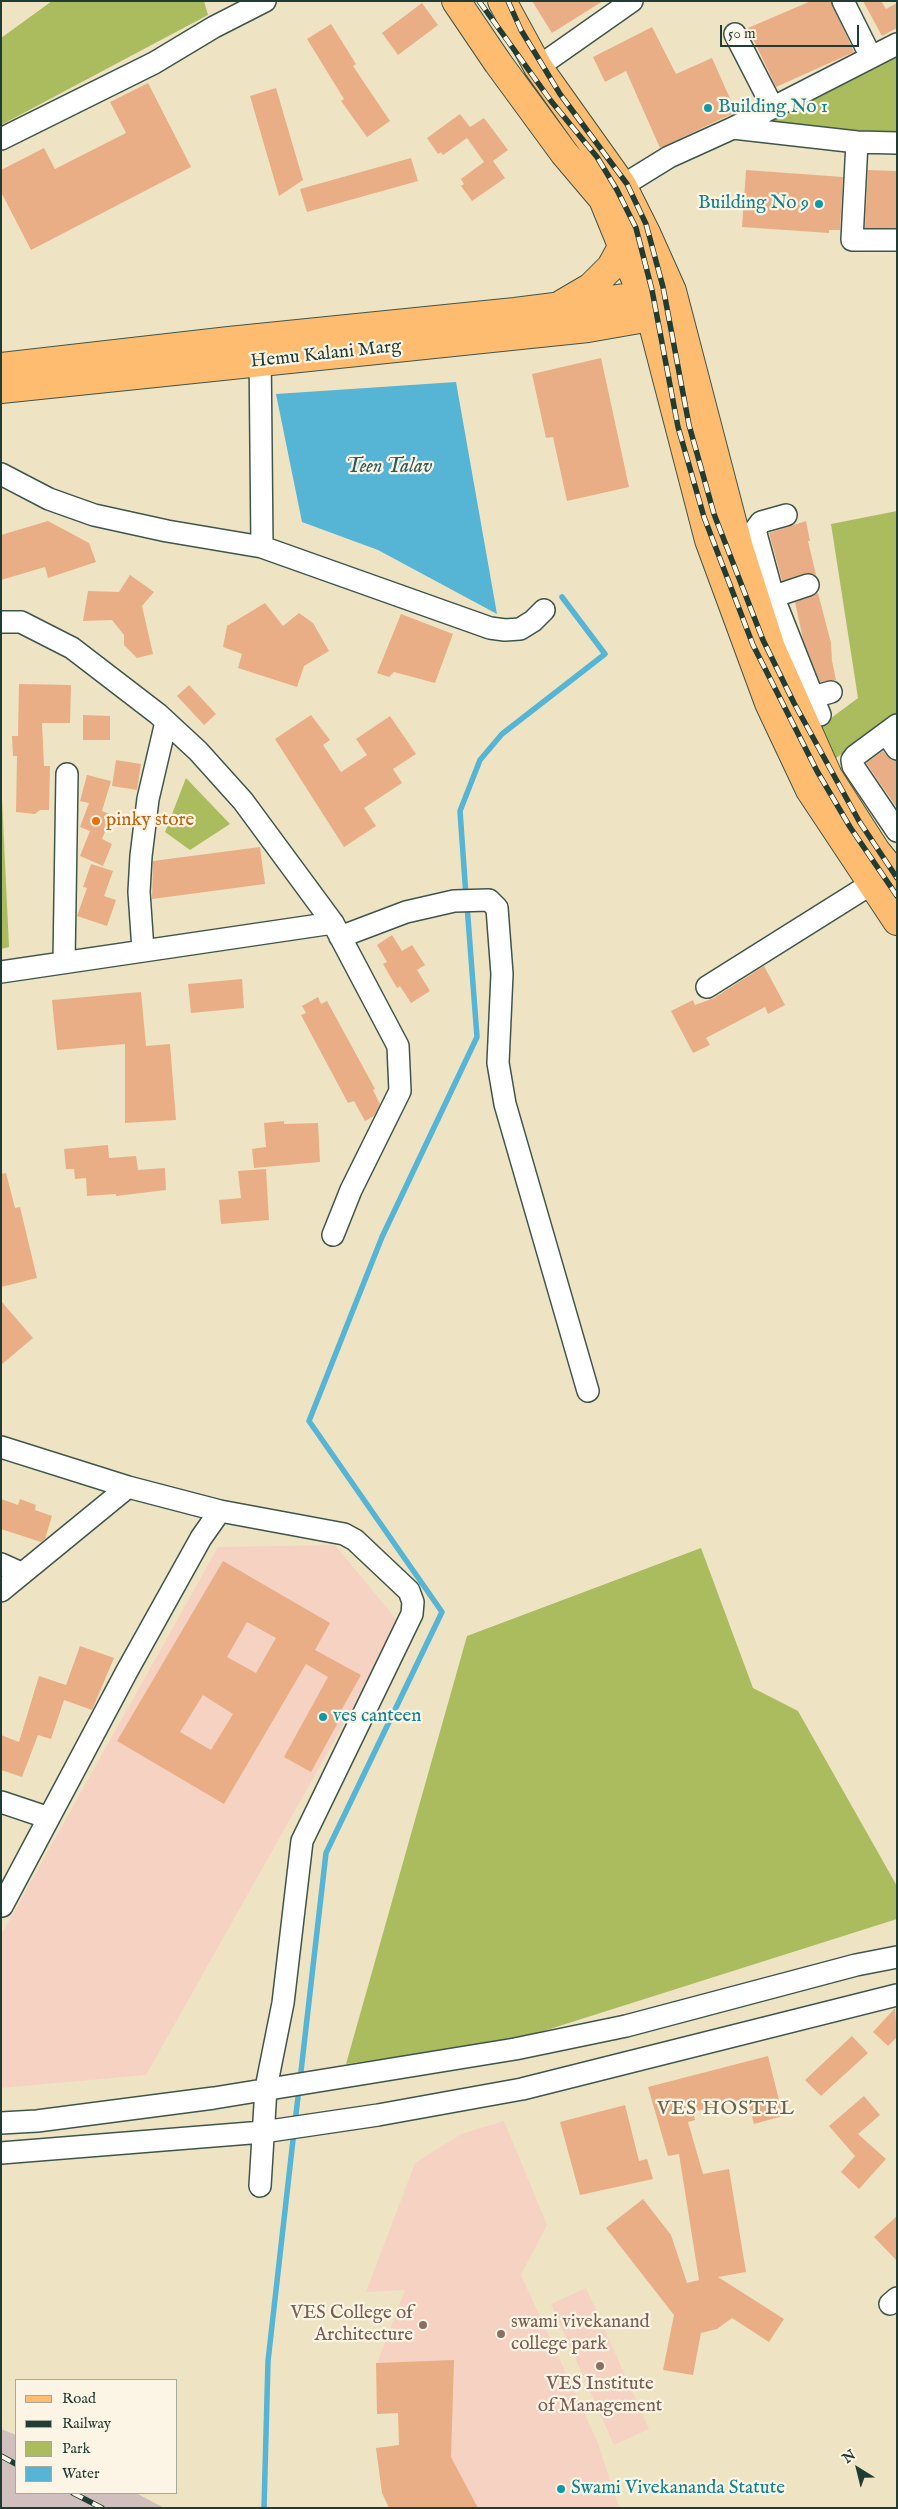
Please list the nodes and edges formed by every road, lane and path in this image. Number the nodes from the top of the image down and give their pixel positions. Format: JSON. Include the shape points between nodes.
{"nodes":[{"id":1,"x":265,"y":1,"type":"edge"},
{"id":2,"x":456,"y":1,"type":"edge"},
{"id":3,"x":502,"y":1,"type":"edge"},
{"id":4,"x":632,"y":1,"type":"edge"},
{"id":5,"x":843,"y":1,"type":"edge"},
{"id":6,"x":514,"y":26,"type":"junction"},
{"id":7,"x":735,"y":34,"type":"dead end"},
{"id":8,"x":897,"y":44,"type":"edge"},
{"id":9,"x":486,"y":47,"type":"junction"},
{"id":10,"x":872,"y":57,"type":"junction"},
{"id":11,"x":538,"y":67,"type":"junction"},
{"id":12,"x":773,"y":108,"type":"junction"},
{"id":13,"x":733,"y":128,"type":"junction"},
{"id":14,"x":587,"y":137,"type":"junction"},
{"id":15,"x":1,"y":139,"type":"edge"},
{"id":16,"x":857,"y":142,"type":"junction"},
{"id":17,"x":897,"y":143,"type":"edge"},
{"id":18,"x":564,"y":153,"type":"junction"},
{"id":19,"x":612,"y":192,"type":"junction"},
{"id":20,"x":897,"y":240,"type":"edge"},
{"id":21,"x":622,"y":246,"type":"junction"},
{"id":22,"x":675,"y":301,"type":"junction"},
{"id":23,"x":557,"y":307,"type":"junction"},
{"id":24,"x":646,"y":307,"type":"junction"},
{"id":25,"x":260,"y":350,"type":"junction"},
{"id":26,"x":1,"y":367,"type":"edge"},
{"id":27,"x":1,"y":389,"type":"edge"},
{"id":28,"x":682,"y":389,"type":"junction"},
{"id":29,"x":1,"y":474,"type":"edge"},
{"id":30,"x":786,"y":515,"type":"dead end"},
{"id":31,"x":262,"y":547,"type":"junction"},
{"id":32,"x":808,"y":585,"type":"dead end"},
{"id":33,"x":754,"y":602,"type":"junction"},
{"id":34,"x":544,"y":610,"type":"dead end"},
{"id":35,"x":1,"y":622,"type":"edge"},
{"id":36,"x":166,"y":722,"type":"junction"},
{"id":37,"x":893,"y":736,"type":"edge"},
{"id":38,"x":806,"y":757,"type":"junction"},
{"id":39,"x":67,"y":774,"type":"dead end"},
{"id":40,"x":897,"y":831,"type":"edge"},
{"id":41,"x":886,"y":843,"type":"edge"},
{"id":42,"x":884,"y":881,"type":"edge"},
{"id":43,"x":897,"y":921,"type":"edge"},
{"id":44,"x":337,"y":930,"type":"junction"},
{"id":45,"x":142,"y":950,"type":"junction"},
{"id":46,"x":64,"y":962,"type":"junction"},
{"id":47,"x":1,"y":972,"type":"edge"},
{"id":48,"x":706,"y":987,"type":"dead end"},
{"id":49,"x":333,"y":1236,"type":"dead end"},
{"id":50,"x":588,"y":1391,"type":"dead end"},
{"id":51,"x":1,"y":1447,"type":"edge"},
{"id":52,"x":128,"y":1487,"type":"junction"},
{"id":53,"x":220,"y":1511,"type":"junction"},
{"id":54,"x":1,"y":1564,"type":"edge"},
{"id":55,"x":21,"y":1573,"type":"junction"},
{"id":56,"x":1,"y":1591,"type":"edge"},
{"id":57,"x":1,"y":1802,"type":"edge"},
{"id":58,"x":48,"y":1818,"type":"junction"},
{"id":59,"x":2,"y":1906,"type":"edge"},
{"id":60,"x":897,"y":1957,"type":"edge"},
{"id":61,"x":897,"y":1996,"type":"edge"},
{"id":62,"x":276,"y":2087,"type":"junction"},
{"id":63,"x":1,"y":2123,"type":"edge"},
{"id":64,"x":270,"y":2130,"type":"junction"},
{"id":65,"x":1,"y":2153,"type":"edge"},
{"id":66,"x":260,"y":2186,"type":"dead end"}],
"edges":[{"from":1,"to":15,"type":"street","via":[[154,63]]},
{"from":2,"to":9,"type":"main road"},
{"from":3,"to":6,"type":"main road"},
{"from":4,"to":11,"type":"street"},
{"from":5,"to":10,"type":"street"},
{"from":6,"to":9,"type":"main road"},
{"from":6,"to":11,"type":"main road"},
{"from":7,"to":12,"type":"street"},
{"from":8,"to":10,"type":"street"},
{"from":9,"to":18,"type":"main road"},
{"from":10,"to":12,"type":"street"},
{"from":11,"to":14,"type":"main road"},
{"from":12,"to":13,"type":"street"},
{"from":13,"to":16,"type":"street"},
{"from":13,"to":19,"type":"street","via":[[669,157]]},
{"from":14,"to":18,"type":"street"},
{"from":14,"to":19,"type":"main road"},
{"from":16,"to":17,"type":"street"},
{"from":16,"to":20,"type":"street","via":[[852,240]]},
{"from":18,"to":19,"type":"main road"},
{"from":19,"to":21,"type":"main road"},
{"from":19,"to":22,"type":"main road"},
{"from":21,"to":23,"type":"main road","via":[[611,267],[590,287]]},
{"from":21,"to":24,"type":"main road"},
{"from":22,"to":24,"type":"main road"},
{"from":22,"to":28,"type":"main road"},
{"from":23,"to":24,"type":"main road"},
{"from":23,"to":25,"type":"main road"},
{"from":24,"to":25,"type":"main road","name":"Hemu Kalani Marg","via":[[588,328]]},
{"from":24,"to":28,"type":"main road"},
{"from":25,"to":26,"type":"main road"},
{"from":25,"to":27,"type":"main road","name":"Hemu Kalani Marg"},
{"from":25,"to":31,"type":"street"},
{"from":28,"to":33,"type":"main road","via":[[722,537]]},
{"from":29,"to":31,"type":"street","via":[[49,499],[94,515]]},
{"from":30,"to":33,"type":"street","via":[[761,522],[755,530]]},
{"from":31,"to":34,"type":"street","via":[[490,628],[520,629]]},
{"from":32,"to":33,"type":"street"},
{"from":33,"to":38,"type":"main road","via":[[771,648],[803,701]]},
{"from":35,"to":36,"type":"street","via":[[21,622],[72,648]]},
{"from":36,"to":44,"type":"street","via":[[198,751],[243,801]]},
{"from":36,"to":45,"type":"street","via":[[148,799],[141,856]]},
{"from":37,"to":40,"type":"street","via":[[854,756],[853,766]]},
{"from":38,"to":41,"type":"main road","via":[[828,776]]},
{"from":38,"to":42,"type":"main road","via":[[810,790]]},
{"from":39,"to":46,"type":"street"},
{"from":41,"to":42,"type":"main road"},
{"from":42,"to":43,"type":"main road"},
{"from":42,"to":48,"type":"street"},
{"from":44,"to":45,"type":"street"},
{"from":44,"to":49,"type":"street","via":[[398,1046],[400,1091]]},
{"from":44,"to":50,"type":"street","via":[[454,901],[489,900],[494,903],[499,915],[502,974],[498,1063],[505,1104]]},
{"from":45,"to":46,"type":"street"},
{"from":46,"to":47,"type":"street"},
{"from":51,"to":52,"type":"street"},
{"from":52,"to":53,"type":"street"},
{"from":52,"to":55,"type":"street"},
{"from":53,"to":58,"type":"street","via":[[127,1671]]},
{"from":53,"to":62,"type":"street","via":[[344,1534],[355,1540],[409,1591],[413,1602],[412,1614],[302,1841],[282,2003]]},
{"from":54,"to":55,"type":"street"},
{"from":55,"to":56,"type":"street"},
{"from":57,"to":58,"type":"street"},
{"from":58,"to":59,"type":"street"},
{"from":60,"to":62,"type":"street","via":[[626,2026],[515,2049]]},
{"from":61,"to":64,"type":"street","via":[[522,2089]]},
{"from":62,"to":63,"type":"street","via":[[37,2121]]},
{"from":62,"to":64,"type":"street"},
{"from":64,"to":65,"type":"street"},
{"from":64,"to":66,"type":"street"}]}
